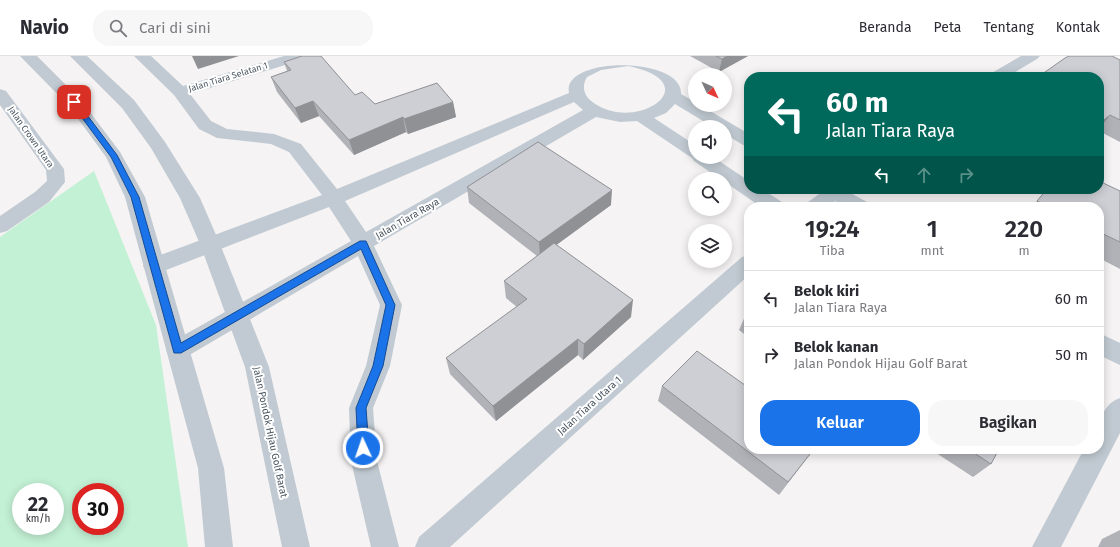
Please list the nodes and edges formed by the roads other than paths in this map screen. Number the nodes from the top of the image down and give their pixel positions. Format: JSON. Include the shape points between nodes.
{"nodes":[{"id":1,"x":28,"y":56,"type":"edge"},
{"id":2,"x":78,"y":56,"type":"edge"},
{"id":3,"x":142,"y":56,"type":"edge"},
{"id":4,"x":300,"y":56,"type":"edge"},
{"id":5,"x":1020,"y":58,"type":"edge"},
{"id":6,"x":605,"y":59,"type":"edge"},
{"id":7,"x":1002,"y":72,"type":"edge"},
{"id":8,"x":180,"y":92,"type":"junction"},
{"id":9,"x":0,"y":94,"type":"edge"},
{"id":10,"x":578,"y":95,"type":"junction"},
{"id":11,"x":673,"y":96,"type":"junction"},
{"id":12,"x":595,"y":110,"type":"junction"},
{"id":13,"x":640,"y":116,"type":"junction"},
{"id":14,"x":713,"y":120,"type":"edge"},
{"id":15,"x":732,"y":131,"type":"edge"},
{"id":16,"x":744,"y":139,"type":"edge"},
{"id":17,"x":688,"y":148,"type":"edge"},
{"id":18,"x":710,"y":164,"type":"edge"},
{"id":19,"x":744,"y":186,"type":"edge"},
{"id":20,"x":756,"y":194,"type":"edge"},
{"id":21,"x":830,"y":194,"type":"edge"},
{"id":22,"x":840,"y":194,"type":"edge"},
{"id":23,"x":333,"y":198,"type":"junction"},
{"id":24,"x":768,"y":202,"type":"edge"},
{"id":25,"x":821,"y":202,"type":"edge"},
{"id":26,"x":852,"y":202,"type":"edge"},
{"id":27,"x":0,"y":226,"type":"edge"},
{"id":28,"x":210,"y":244,"type":"junction"},
{"id":29,"x":363,"y":244,"type":"junction"},
{"id":30,"x":154,"y":266,"type":"junction"},
{"id":31,"x":744,"y":267,"type":"edge"},
{"id":32,"x":238,"y":316,"type":"junction"},
{"id":33,"x":1104,"y":346,"type":"edge"},
{"id":34,"x":178,"y":350,"type":"junction"},
{"id":35,"x":1120,"y":355,"type":"edge"},
{"id":36,"x":1110,"y":415,"type":"edge"},
{"id":37,"x":1104,"y":432,"type":"edge"},
{"id":38,"x":1095,"y":454,"type":"edge"},
{"id":39,"x":219,"y":547,"type":"edge"},
{"id":40,"x":296,"y":547,"type":"edge"},
{"id":41,"x":385,"y":547,"type":"edge"},
{"id":42,"x":429,"y":547,"type":"edge"},
{"id":43,"x":1046,"y":547,"type":"edge"}],
"edges":[{"from":1,"to":30,"type":"street","via":[[74,102],[114,156],[135,197]]},
{"from":2,"to":28,"type":"street","name":"Jalan Pondok Hijau Golf Barat","via":[[128,104],[158,146],[190,198]]},
{"from":3,"to":8,"type":"street"},
{"from":4,"to":8,"type":"street","name":"Jalan Tiara Selatan 1"},
{"from":5,"to":7,"type":"street"},
{"from":6,"to":10,"type":"street","via":[[578,78]]},
{"from":6,"to":11,"type":"street","via":[[644,64],[657,69],[668,77],[673,86]]},
{"from":8,"to":23,"type":"street","via":[[205,125],[223,134],[274,139],[295,148]]},
{"from":9,"to":27,"type":"street","name":"Jalan Crown Utara","via":[[55,169],[56,182],[42,197]]},
{"from":10,"to":12,"type":"street","via":[[584,104]]},
{"from":10,"to":23,"type":"street"},
{"from":11,"to":13,"type":"street","via":[[667,105]]},
{"from":11,"to":14,"type":"street"},
{"from":12,"to":13,"type":"street","via":[[624,117]]},
{"from":12,"to":29,"type":"street","name":"Jalan Tiara Raya"},
{"from":13,"to":17,"type":"street"},
{"from":15,"to":16,"type":"street"},
{"from":18,"to":19,"type":"street"},
{"from":20,"to":24,"type":"street"},
{"from":21,"to":25,"type":"street"},
{"from":22,"to":26,"type":"street"},
{"from":23,"to":28,"type":"street"},
{"from":23,"to":29,"type":"street"},
{"from":28,"to":30,"type":"street"},
{"from":28,"to":32,"type":"street","name":"Jalan Pondok Hijau Golf Barat"},
{"from":29,"to":32,"type":"street","name":"Jalan Tiara Raya"},
{"from":29,"to":41,"type":"street","via":[[391,305],[378,366],[361,408],[364,461]]},
{"from":30,"to":34,"type":"street"},
{"from":31,"to":42,"type":"street","name":"Jalan Tiara Utara 1"},
{"from":32,"to":34,"type":"street","name":"Jalan Tiara Raya"},
{"from":32,"to":40,"type":"street","name":"Jalan Pondok Hijau Golf Barat","via":[[257,367]]},
{"from":33,"to":35,"type":"street"},
{"from":34,"to":39,"type":"street","via":[[211,468]]},
{"from":36,"to":37,"type":"street"},
{"from":38,"to":43,"type":"street"}]}
